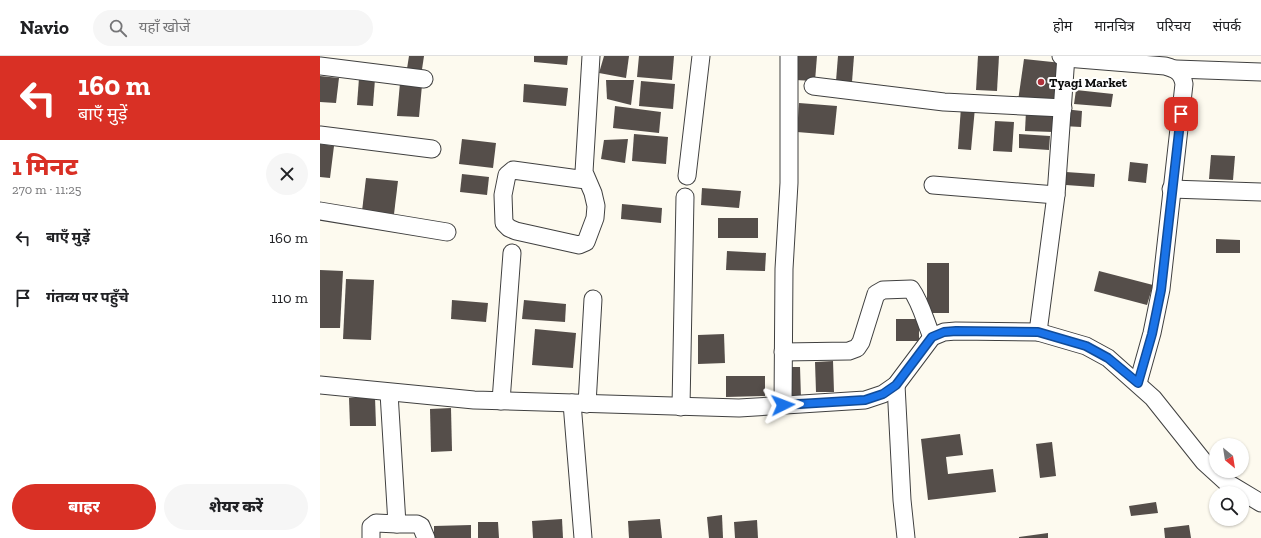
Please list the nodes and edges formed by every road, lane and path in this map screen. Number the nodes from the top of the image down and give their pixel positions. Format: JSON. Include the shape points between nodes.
{"nodes":[{"id":1,"x":591,"y":56,"type":"edge"},
{"id":2,"x":701,"y":56,"type":"edge"},
{"id":3,"x":789,"y":56,"type":"edge"},
{"id":4,"x":1065,"y":57,"type":"edge"},
{"id":5,"x":328,"y":63,"type":"edge"},
{"id":6,"x":1176,"y":69,"type":"junction"},
{"id":7,"x":1261,"y":72,"type":"edge"},
{"id":8,"x":424,"y":78,"type":"dead end"},
{"id":9,"x":813,"y":86,"type":"dead end"},
{"id":10,"x":1063,"y":108,"type":"junction"},
{"id":11,"x":320,"y":135,"type":"edge"},
{"id":12,"x":432,"y":149,"type":"dead end"},
{"id":13,"x":687,"y":176,"type":"dead end"},
{"id":14,"x":586,"y":180,"type":"junction"},
{"id":15,"x":933,"y":184,"type":"dead end"},
{"id":16,"x":1171,"y":189,"type":"junction"},
{"id":17,"x":1261,"y":192,"type":"edge"},
{"id":18,"x":1056,"y":195,"type":"junction"},
{"id":19,"x":685,"y":197,"type":"dead end"},
{"id":20,"x":320,"y":211,"type":"edge"},
{"id":21,"x":447,"y":232,"type":"dead end"},
{"id":22,"x":512,"y":253,"type":"dead end"},
{"id":23,"x":593,"y":299,"type":"dead end"},
{"id":24,"x":1038,"y":332,"type":"junction"},
{"id":25,"x":932,"y":337,"type":"junction"},
{"id":26,"x":783,"y":352,"type":"junction"},
{"id":27,"x":1138,"y":383,"type":"junction"},
{"id":28,"x":320,"y":385,"type":"edge"},
{"id":29,"x":896,"y":385,"type":"junction"},
{"id":30,"x":389,"y":393,"type":"junction"},
{"id":31,"x":501,"y":401,"type":"junction"},
{"id":32,"x":579,"y":404,"type":"junction"},
{"id":33,"x":783,"y":405,"type":"junction"},
{"id":34,"x":681,"y":407,"type":"junction"},
{"id":35,"x":1261,"y":503,"type":"edge"},
{"id":36,"x":397,"y":524,"type":"junction"},
{"id":37,"x":371,"y":538,"type":"edge"},
{"id":38,"x":426,"y":538,"type":"edge"},
{"id":39,"x":583,"y":538,"type":"edge"},
{"id":40,"x":906,"y":538,"type":"edge"}],
"edges":[{"from":1,"to":14,"type":"street","via":[[584,172]]},
{"from":2,"to":13,"type":"street"},
{"from":3,"to":26,"type":"street","via":[[789,183]]},
{"from":4,"to":6,"type":"street"},
{"from":4,"to":10,"type":"street"},
{"from":5,"to":8,"type":"street"},
{"from":6,"to":7,"type":"street"},
{"from":6,"to":16,"type":"street","via":[[1181,73],[1184,84]]},
{"from":9,"to":10,"type":"street","via":[[944,102]]},
{"from":10,"to":18,"type":"street"},
{"from":11,"to":12,"type":"street"},
{"from":14,"to":14,"type":"street","via":[[513,170],[507,175],[503,195],[504,223],[522,233],[579,245],[586,242],[595,218],[596,206]]},
{"from":15,"to":18,"type":"street"},
{"from":16,"to":17,"type":"street"},
{"from":16,"to":27,"type":"street","via":[[1161,290]]},
{"from":18,"to":24,"type":"street"},
{"from":19,"to":34,"type":"street"},
{"from":20,"to":21,"type":"street"},
{"from":22,"to":31,"type":"street"},
{"from":23,"to":32,"type":"street"},
{"from":24,"to":25,"type":"street","via":[[956,331]]},
{"from":24,"to":27,"type":"street","via":[[1086,346],[1108,358]]},
{"from":25,"to":26,"type":"street","via":[[911,289],[883,290],[876,294],[857,348],[849,351]]},
{"from":25,"to":29,"type":"street"},
{"from":26,"to":33,"type":"street"},
{"from":27,"to":35,"type":"street","via":[[1204,462],[1226,482]]},
{"from":28,"to":30,"type":"street"},
{"from":29,"to":33,"type":"street","via":[[883,394],[865,400]]},
{"from":29,"to":40,"type":"street"},
{"from":30,"to":31,"type":"street"},
{"from":30,"to":36,"type":"street"},
{"from":31,"to":32,"type":"street"},
{"from":32,"to":34,"type":"street"},
{"from":32,"to":39,"type":"street"},
{"from":33,"to":34,"type":"street","via":[[739,408]]},
{"from":36,"to":37,"type":"street","via":[[376,523],[371,527]]},
{"from":36,"to":38,"type":"street","via":[[422,526]]}]}
